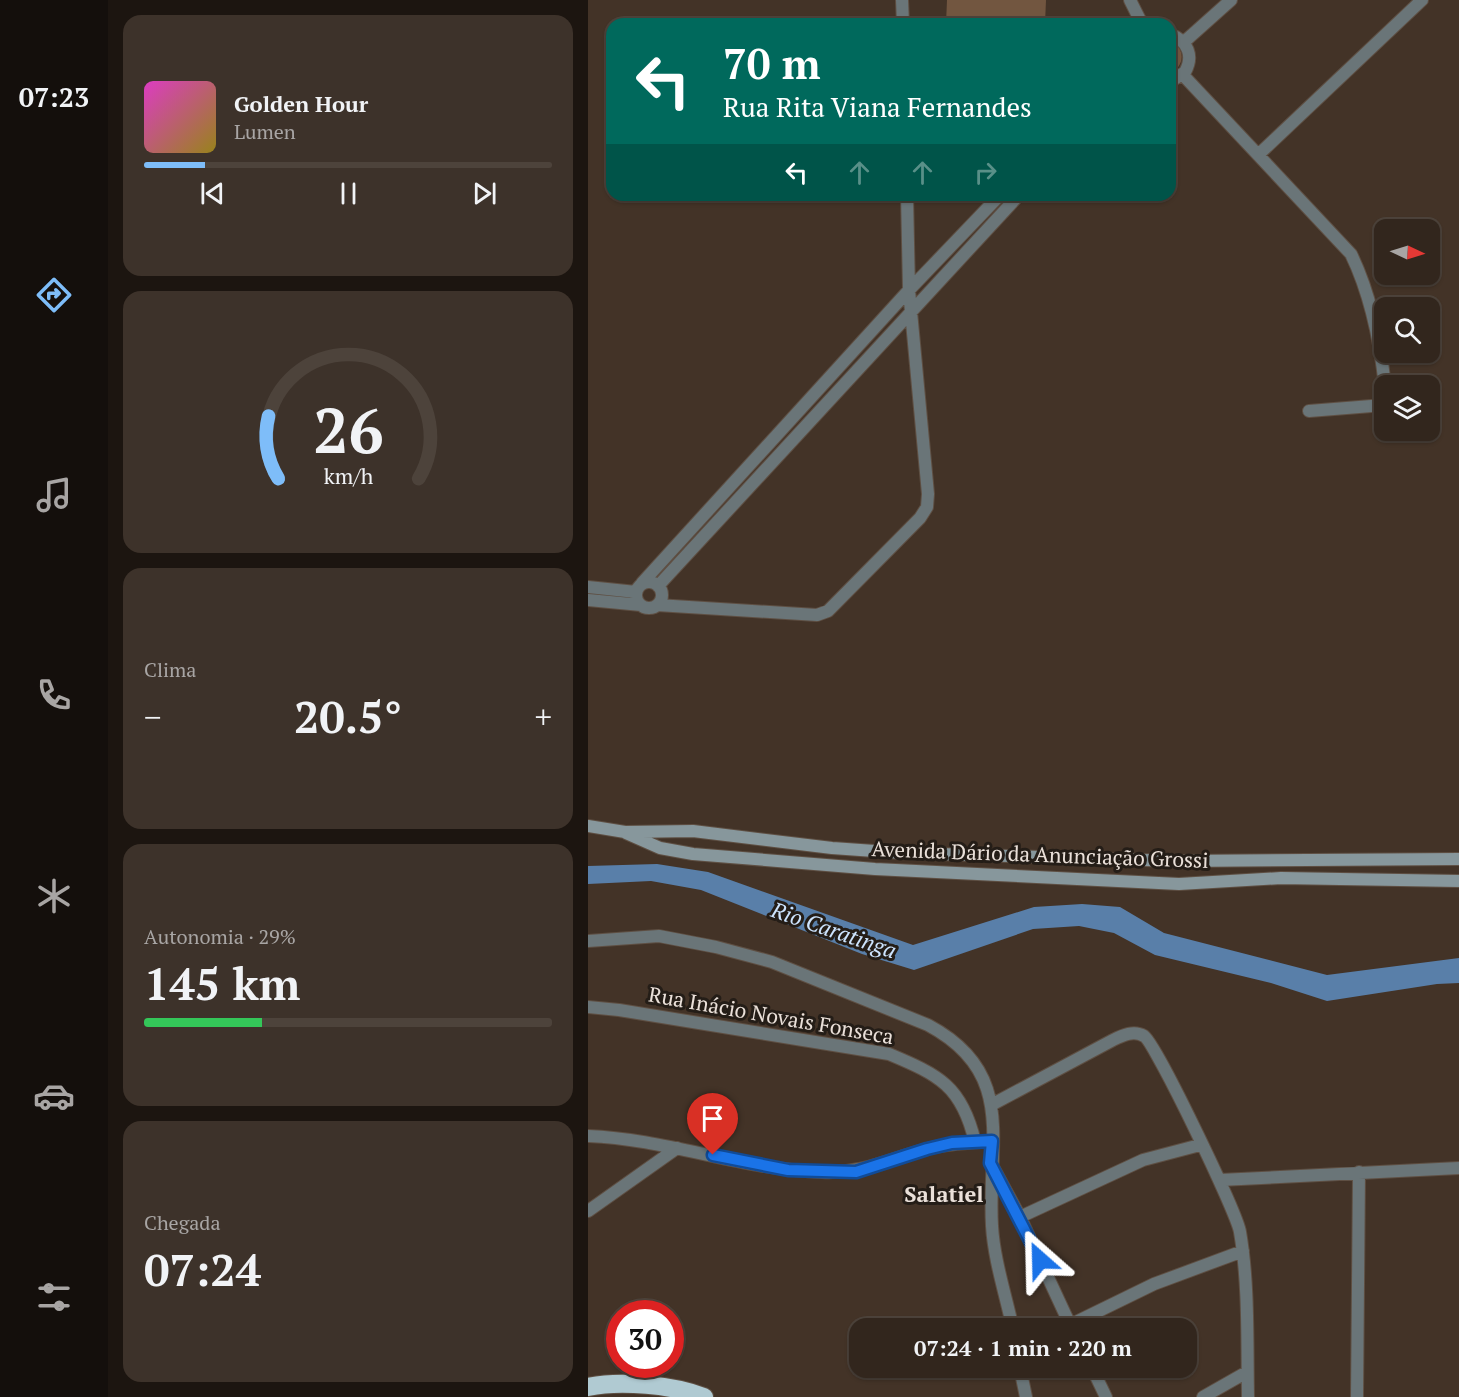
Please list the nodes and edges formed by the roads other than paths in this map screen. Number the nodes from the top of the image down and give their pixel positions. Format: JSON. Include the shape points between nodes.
{"nodes":[{"id":1,"x":902,"y":0,"type":"edge"},
{"id":2,"x":1130,"y":0,"type":"edge"},
{"id":3,"x":1231,"y":0,"type":"edge"},
{"id":4,"x":1422,"y":0,"type":"edge"},
{"id":5,"x":903,"y":18,"type":"edge"},
{"id":6,"x":1139,"y":18,"type":"edge"},
{"id":7,"x":1176,"y":37,"type":"edge"},
{"id":8,"x":1184,"y":42,"type":"junction"},
{"id":9,"x":1183,"y":75,"type":"junction"},
{"id":10,"x":1176,"y":79,"type":"edge"},
{"id":11,"x":1258,"y":155,"type":"junction"},
{"id":12,"x":906,"y":201,"type":"edge"},
{"id":13,"x":994,"y":201,"type":"edge"},
{"id":14,"x":1014,"y":201,"type":"edge"},
{"id":15,"x":924,"y":273,"type":"junction"},
{"id":16,"x":909,"y":290,"type":"junction"},
{"id":17,"x":932,"y":290,"type":"junction"},
{"id":18,"x":912,"y":311,"type":"junction"},
{"id":19,"x":1383,"y":375,"type":"edge"},
{"id":20,"x":1374,"y":406,"type":"edge"},
{"id":21,"x":1308,"y":411,"type":"dead end"},
{"id":22,"x":658,"y":585,"type":"junction"},
{"id":23,"x":588,"y":587,"type":"edge"},
{"id":24,"x":639,"y":588,"type":"junction"},
{"id":25,"x":588,"y":600,"type":"edge"},
{"id":26,"x":641,"y":605,"type":"junction"},
{"id":27,"x":657,"y":605,"type":"junction"},
{"id":28,"x":588,"y":826,"type":"edge"},
{"id":29,"x":625,"y":832,"type":"junction"},
{"id":30,"x":1459,"y":859,"type":"edge"},
{"id":31,"x":1178,"y":861,"type":"junction"},
{"id":32,"x":1459,"y":881,"type":"edge"},
{"id":33,"x":1179,"y":884,"type":"junction"},
{"id":34,"x":588,"y":941,"type":"edge"},
{"id":35,"x":588,"y":1007,"type":"edge"},
{"id":36,"x":993,"y":1104,"type":"junction"},
{"id":37,"x":588,"y":1136,"type":"edge"},
{"id":38,"x":992,"y":1141,"type":"junction"},
{"id":39,"x":975,"y":1142,"type":"junction"},
{"id":40,"x":1200,"y":1145,"type":"junction"},
{"id":41,"x":677,"y":1148,"type":"junction"},
{"id":42,"x":990,"y":1163,"type":"junction"},
{"id":43,"x":1459,"y":1168,"type":"edge"},
{"id":44,"x":1359,"y":1172,"type":"junction"},
{"id":45,"x":1220,"y":1180,"type":"junction"},
{"id":46,"x":588,"y":1211,"type":"edge"},
{"id":47,"x":1020,"y":1217,"type":"junction"},
{"id":48,"x":1243,"y":1251,"type":"junction"},
{"id":49,"x":1010,"y":1318,"type":"edge"},
{"id":50,"x":1067,"y":1318,"type":"edge"},
{"id":51,"x":1088,"y":1318,"type":"edge"},
{"id":52,"x":1247,"y":1372,"type":"junction"},
{"id":53,"x":1022,"y":1378,"type":"edge"},
{"id":54,"x":1097,"y":1378,"type":"edge"},
{"id":55,"x":588,"y":1387,"type":"edge"},
{"id":56,"x":704,"y":1397,"type":"edge"},
{"id":57,"x":1026,"y":1397,"type":"edge"},
{"id":58,"x":1106,"y":1397,"type":"edge"},
{"id":59,"x":1203,"y":1397,"type":"edge"},
{"id":60,"x":1248,"y":1397,"type":"edge"},
{"id":61,"x":1357,"y":1397,"type":"edge"}],
"edges":[{"from":1,"to":5,"type":"street"},
{"from":2,"to":6,"type":"street"},
{"from":3,"to":8,"type":"street"},
{"from":4,"to":11,"type":"street"},
{"from":7,"to":8,"type":"street"},
{"from":8,"to":9,"type":"street","via":[[1190,57]]},
{"from":9,"to":10,"type":"street"},
{"from":9,"to":11,"type":"street"},
{"from":11,"to":19,"type":"street","via":[[1351,254],[1372,309]]},
{"from":12,"to":16,"type":"street"},
{"from":13,"to":15,"type":"street"},
{"from":14,"to":17,"type":"street"},
{"from":15,"to":16,"type":"street"},
{"from":15,"to":17,"type":"street","via":[[930,275]]},
{"from":16,"to":18,"type":"street"},
{"from":16,"to":24,"type":"street"},
{"from":17,"to":18,"type":"street"},
{"from":18,"to":22,"type":"street"},
{"from":18,"to":27,"type":"street","via":[[928,494],[927,507],[920,518],[828,611],[817,615]]},
{"from":20,"to":21,"type":"street"},
{"from":22,"to":24,"type":"street","via":[[651,582]]},
{"from":22,"to":27,"type":"street","via":[[662,593]]},
{"from":23,"to":24,"type":"street"},
{"from":24,"to":26,"type":"street","via":[[636,598]]},
{"from":25,"to":26,"type":"street"},
{"from":26,"to":27,"type":"street"},
{"from":28,"to":29,"type":"main road","name":"Avenida Dário da Anunciação Grossi"},
{"from":29,"to":31,"type":"main road","name":"Avenida Dário da Anunciação Grossi","via":[[674,830],[903,853]]},
{"from":29,"to":33,"type":"main road","name":"Avenida Dário da Anunciação Grossi","via":[[660,848],[776,862]]},
{"from":30,"to":31,"type":"main road","name":"Avenida Dário da Anunciação Grossi"},
{"from":31,"to":33,"type":"main road"},
{"from":32,"to":33,"type":"main road","name":"Avenida Dário da Anunciação Grossi","via":[[1281,878]]},
{"from":34,"to":36,"type":"street","via":[[659,936],[772,962],[952,1038],[968,1053],[985,1079]]},
{"from":35,"to":39,"type":"street","name":"Rua Inácio Novais Fonseca","via":[[889,1054],[926,1070],[950,1087],[965,1107]]},
{"from":36,"to":38,"type":"street"},
{"from":36,"to":40,"type":"street","via":[[1134,1033],[1146,1037],[1159,1054]]},
{"from":37,"to":41,"type":"street"},
{"from":38,"to":39,"type":"street"},
{"from":38,"to":42,"type":"street"},
{"from":39,"to":41,"type":"street","via":[[927,1149],[856,1172],[788,1170]]},
{"from":40,"to":45,"type":"street"},
{"from":40,"to":47,"type":"street","via":[[1143,1160]]},
{"from":41,"to":46,"type":"street"},
{"from":42,"to":47,"type":"street"},
{"from":42,"to":49,"type":"street","via":[[992,1228]]},
{"from":43,"to":44,"type":"street"},
{"from":44,"to":45,"type":"street"},
{"from":44,"to":61,"type":"street"},
{"from":45,"to":48,"type":"street","via":[[1240,1230]]},
{"from":47,"to":50,"type":"street"},
{"from":48,"to":51,"type":"street","via":[[1154,1284]]},
{"from":48,"to":52,"type":"street"},
{"from":52,"to":59,"type":"street"},
{"from":52,"to":60,"type":"street"},
{"from":53,"to":57,"type":"street"},
{"from":54,"to":58,"type":"street"},
{"from":55,"to":56,"type":"highway","via":[[605,1383],[646,1386]]}]}
